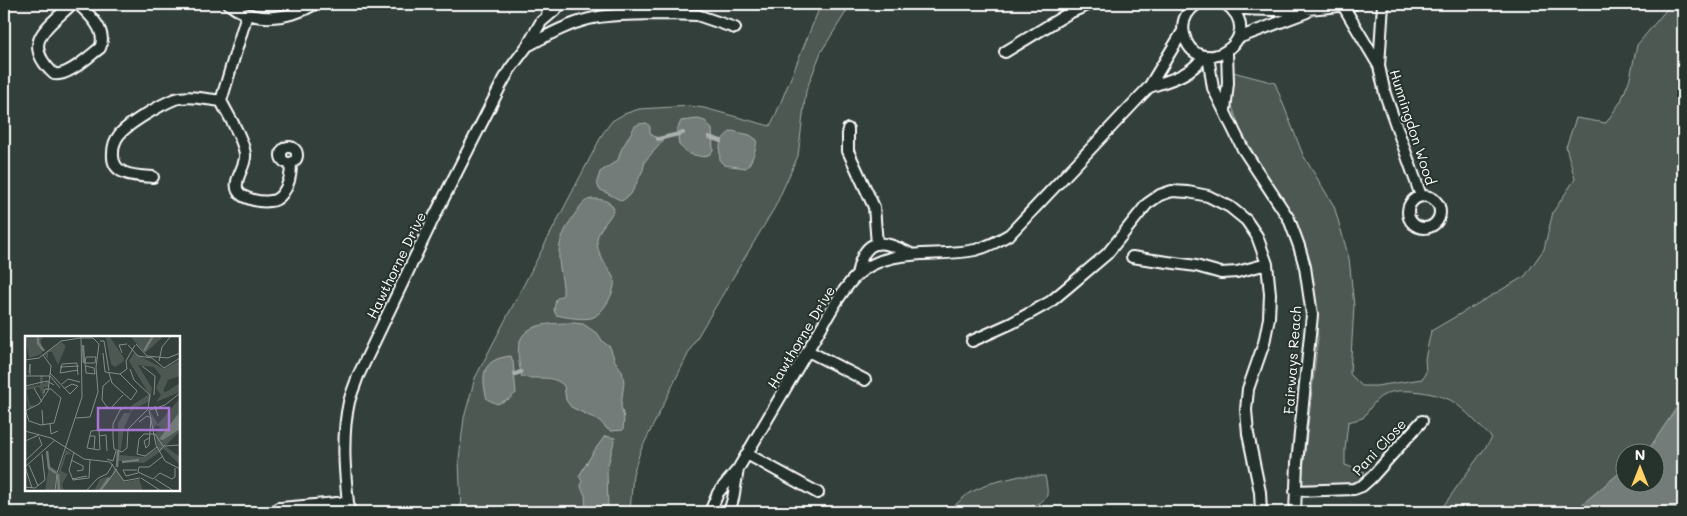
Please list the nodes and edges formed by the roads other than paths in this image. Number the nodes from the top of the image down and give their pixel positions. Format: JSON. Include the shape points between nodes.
{"nodes":[{"id":1,"x":72,"y":4,"type":"edge"},
{"id":2,"x":78,"y":4,"type":"edge"},
{"id":3,"x":229,"y":4,"type":"edge"},
{"id":4,"x":315,"y":4,"type":"edge"},
{"id":5,"x":548,"y":4,"type":"edge"},
{"id":6,"x":562,"y":4,"type":"edge"},
{"id":7,"x":610,"y":4,"type":"edge"},
{"id":8,"x":674,"y":4,"type":"edge"},
{"id":9,"x":1090,"y":4,"type":"edge"},
{"id":10,"x":1196,"y":4,"type":"edge"},
{"id":11,"x":1353,"y":4,"type":"edge"},
{"id":12,"x":1383,"y":4,"type":"edge"},
{"id":13,"x":1228,"y":5,"type":"edge"},
{"id":14,"x":1342,"y":5,"type":"edge"},
{"id":15,"x":1315,"y":9,"type":"junction"},
{"id":16,"x":247,"y":14,"type":"junction"},
{"id":17,"x":666,"y":14,"type":"junction"},
{"id":18,"x":610,"y":15,"type":"junction"},
{"id":19,"x":547,"y":16,"type":"junction"},
{"id":20,"x":735,"y":28,"type":"dead end"},
{"id":21,"x":1183,"y":31,"type":"junction"},
{"id":22,"x":1238,"y":38,"type":"junction"},
{"id":23,"x":528,"y":46,"type":"junction"},
{"id":24,"x":1005,"y":52,"type":"dead end"},
{"id":25,"x":1227,"y":52,"type":"junction"},
{"id":26,"x":1206,"y":56,"type":"junction"},
{"id":27,"x":1378,"y":66,"type":"junction"},
{"id":28,"x":1149,"y":87,"type":"junction"},
{"id":29,"x":220,"y":101,"type":"junction"},
{"id":30,"x":1225,"y":110,"type":"junction"},
{"id":31,"x":848,"y":129,"type":"dead end"},
{"id":32,"x":290,"y":164,"type":"dead end"},
{"id":33,"x":153,"y":177,"type":"dead end"},
{"id":34,"x":1422,"y":196,"type":"dead end"},
{"id":35,"x":877,"y":244,"type":"junction"},
{"id":36,"x":911,"y":254,"type":"junction"},
{"id":37,"x":1132,"y":257,"type":"dead end"},
{"id":38,"x":1267,"y":264,"type":"junction"},
{"id":39,"x":857,"y":275,"type":"junction"},
{"id":40,"x":972,"y":341,"type":"dead end"},
{"id":41,"x":808,"y":351,"type":"junction"},
{"id":42,"x":865,"y":380,"type":"dead end"},
{"id":43,"x":1422,"y":421,"type":"dead end"},
{"id":44,"x":747,"y":454,"type":"junction"},
{"id":45,"x":738,"y":468,"type":"junction"},
{"id":46,"x":1295,"y":491,"type":"junction"},
{"id":47,"x":718,"y":493,"type":"junction"},
{"id":48,"x":818,"y":493,"type":"dead end"},
{"id":49,"x":733,"y":499,"type":"junction"},
{"id":50,"x":349,"y":507,"type":"edge"},
{"id":51,"x":275,"y":512,"type":"edge"},
{"id":52,"x":710,"y":512,"type":"edge"},
{"id":53,"x":729,"y":512,"type":"edge"},
{"id":54,"x":1261,"y":512,"type":"edge"},
{"id":55,"x":1296,"y":512,"type":"edge"}],
"edges":[{"from":1,"to":2,"type":"street","via":[[47,29],[37,46],[38,54],[54,74],[66,73],[100,48],[102,43],[95,22]]},
{"from":3,"to":16,"type":"street"},
{"from":4,"to":16,"type":"street","via":[[303,11],[273,18]]},
{"from":5,"to":19,"type":"street"},
{"from":6,"to":19,"type":"street","name":"Hawthorne Drive"},
{"from":7,"to":18,"type":"street"},
{"from":8,"to":17,"type":"street"},
{"from":9,"to":24,"type":"street"},
{"from":10,"to":21,"type":"street","name":"Hawthorne Drive","via":[[1186,16]]},
{"from":11,"to":14,"type":"street"},
{"from":12,"to":27,"type":"street"},
{"from":13,"to":15,"type":"street","via":[[1266,11]]},
{"from":13,"to":22,"type":"street","via":[[1239,20]]},
{"from":14,"to":15,"type":"street"},
{"from":14,"to":27,"type":"street"},
{"from":15,"to":22,"type":"street"},
{"from":16,"to":29,"type":"street"},
{"from":17,"to":18,"type":"street","name":"Hawthorne Drive"},
{"from":17,"to":20,"type":"street","name":"Hawthorne Drive","via":[[697,15]]},
{"from":18,"to":23,"type":"street","name":"Hawthorne Drive","via":[[580,22]]},
{"from":19,"to":23,"type":"street","name":"Hawthorne Drive"},
{"from":21,"to":26,"type":"street","via":[[1190,47]]},
{"from":21,"to":28,"type":"street","name":"Hawthorne Drive"},
{"from":22,"to":25,"type":"street"},
{"from":23,"to":50,"type":"street","name":"Hawthorne Drive","via":[[501,85],[358,376],[349,401],[345,428]]},
{"from":25,"to":26,"type":"street"},
{"from":25,"to":30,"type":"street"},
{"from":26,"to":28,"type":"street","name":"Hawthorne Drive","via":[[1184,75]]},
{"from":26,"to":30,"type":"street","name":"Fairways Reach","via":[[1213,88]]},
{"from":27,"to":34,"type":"street","name":"Hunningdon Wood"},
{"from":28,"to":36,"type":"street","name":"Hawthorne Drive","via":[[1010,234],[974,250]]},
{"from":29,"to":32,"type":"street","via":[[246,155],[237,184],[242,196],[265,201],[278,198],[288,183]]},
{"from":29,"to":33,"type":"street","via":[[180,97],[118,135],[112,150],[114,165],[119,171]]},
{"from":30,"to":46,"type":"street","name":"Fairways Reach","via":[[1247,156],[1289,219],[1307,275],[1312,315]]},
{"from":31,"to":35,"type":"street","via":[[848,151],[874,207]]},
{"from":35,"to":36,"type":"street","via":[[889,244]]},
{"from":35,"to":39,"type":"street","via":[[865,251]]},
{"from":36,"to":39,"type":"street","name":"Hawthorne Drive","via":[[876,263]]},
{"from":37,"to":38,"type":"street","via":[[1221,272],[1237,272]]},
{"from":38,"to":40,"type":"street","via":[[1246,220],[1230,207],[1208,196],[1188,192],[1160,195],[1147,204],[1107,254],[1050,302]]},
{"from":38,"to":54,"type":"street","via":[[1269,318],[1248,389],[1246,410]]},
{"from":39,"to":41,"type":"street","name":"Hawthorne Drive","via":[[842,292]]},
{"from":41,"to":42,"type":"street"},
{"from":41,"to":44,"type":"street","name":"Hawthorne Drive"},
{"from":43,"to":46,"type":"street","name":"Pani Close","via":[[1362,486]]},
{"from":44,"to":45,"type":"street","name":"Hawthorne Drive"},
{"from":44,"to":48,"type":"street"},
{"from":45,"to":47,"type":"street","name":"Hawthorne Drive"},
{"from":45,"to":49,"type":"street","name":"Hawthorne Drive"},
{"from":46,"to":55,"type":"street","name":"Fairways Reach"},
{"from":47,"to":49,"type":"street"},
{"from":47,"to":52,"type":"street","name":"Hawthorne Drive"},
{"from":49,"to":53,"type":"street","name":"Hawthorne Drive"},
{"from":50,"to":51,"type":"street","via":[[278,508]]}]}
